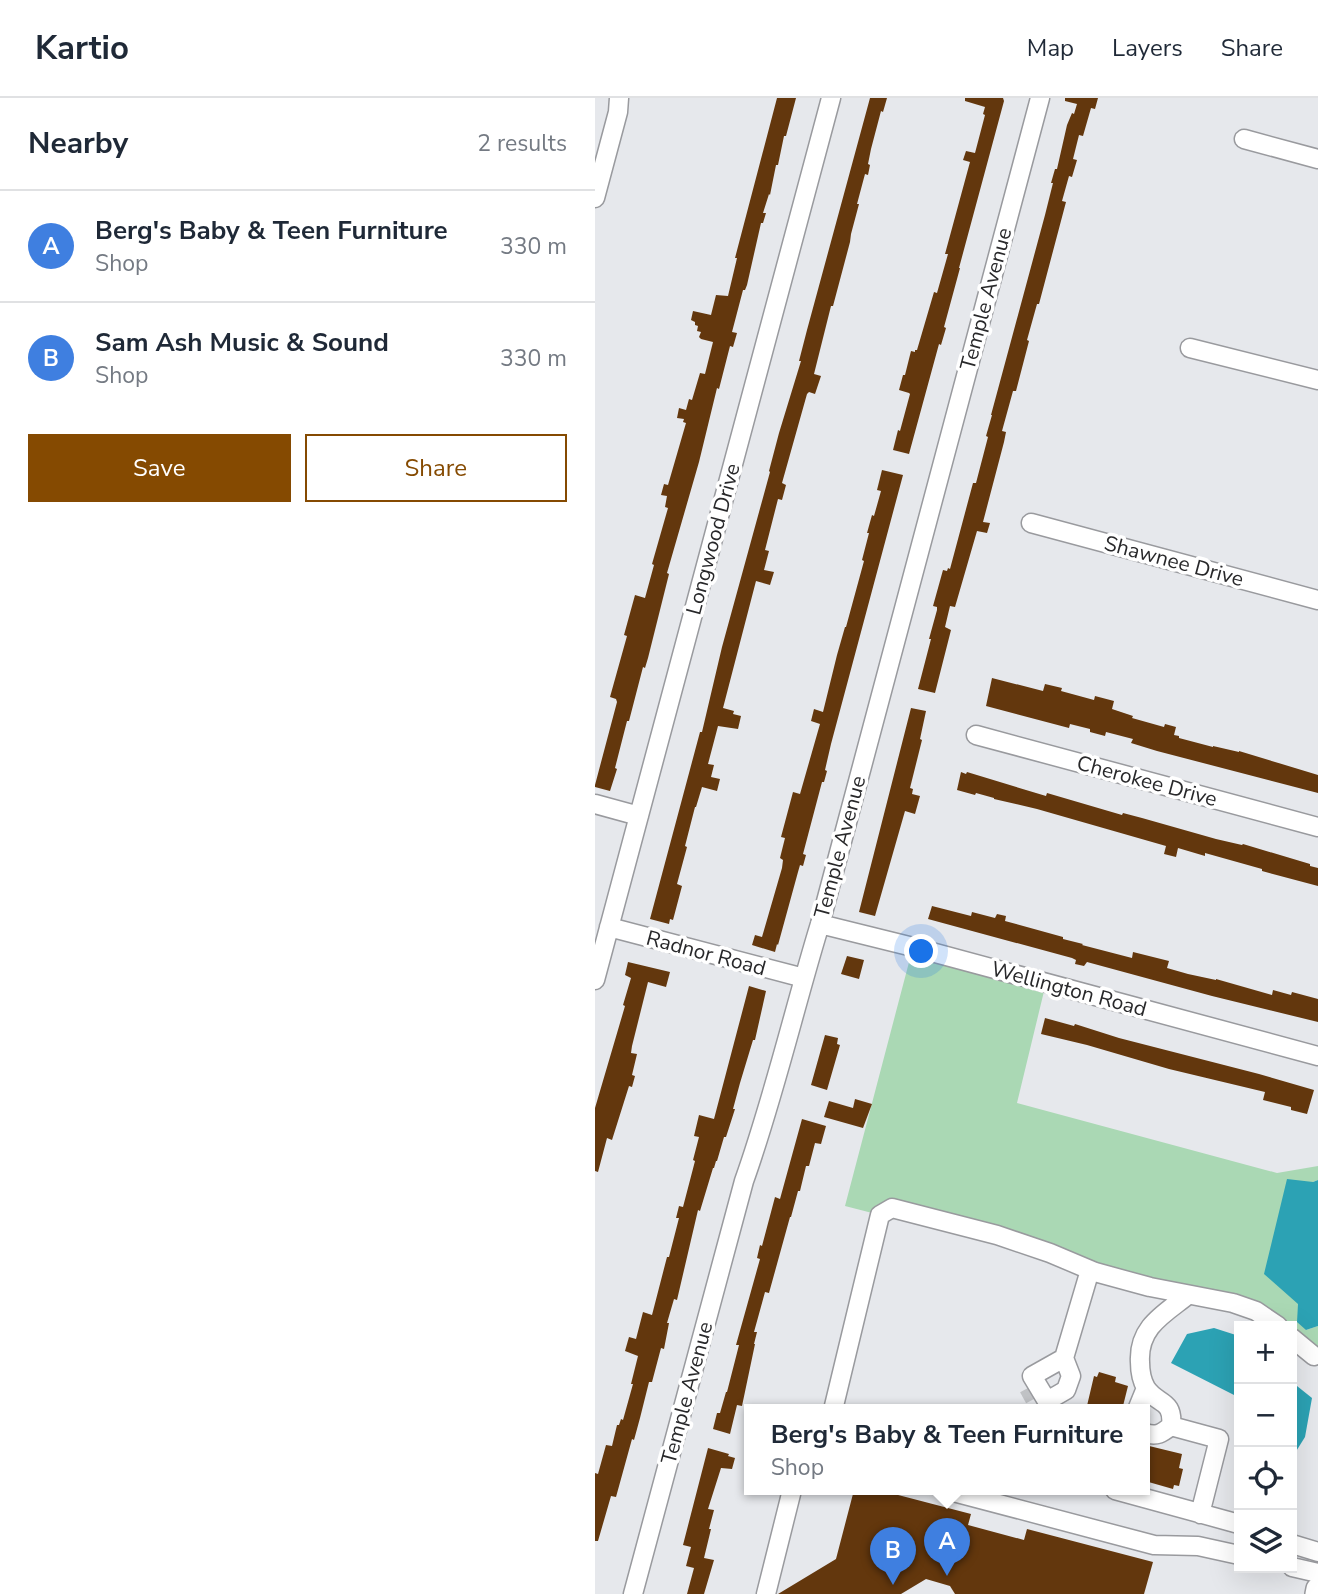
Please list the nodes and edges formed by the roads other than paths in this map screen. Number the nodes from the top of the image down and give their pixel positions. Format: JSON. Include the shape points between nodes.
{"nodes":[{"id":1,"x":619,"y":98,"type":"edge"},
{"id":2,"x":831,"y":98,"type":"edge"},
{"id":3,"x":1040,"y":98,"type":"edge"},
{"id":4,"x":1244,"y":139,"type":"dead end"},
{"id":5,"x":1318,"y":159,"type":"edge"},
{"id":6,"x":595,"y":198,"type":"edge"},
{"id":7,"x":1190,"y":348,"type":"dead end"},
{"id":8,"x":1318,"y":380,"type":"edge"},
{"id":9,"x":1031,"y":523,"type":"dead end"},
{"id":10,"x":1318,"y":600,"type":"edge"},
{"id":11,"x":976,"y":735,"type":"dead end"},
{"id":12,"x":595,"y":804,"type":"edge"},
{"id":13,"x":639,"y":816,"type":"junction"},
{"id":14,"x":1318,"y":827,"type":"edge"},
{"id":15,"x":820,"y":924,"type":"junction"},
{"id":16,"x":609,"y":927,"type":"junction"},
{"id":17,"x":803,"y":978,"type":"junction"},
{"id":18,"x":595,"y":980,"type":"edge"},
{"id":19,"x":1318,"y":1056,"type":"edge"},
{"id":20,"x":1090,"y":1270,"type":"junction"},
{"id":21,"x":1188,"y":1295,"type":"junction"},
{"id":22,"x":1271,"y":1321,"type":"edge"},
{"id":23,"x":1297,"y":1342,"type":"edge"},
{"id":24,"x":1317,"y":1357,"type":"edge"},
{"id":25,"x":1064,"y":1358,"type":"junction"},
{"id":26,"x":1146,"y":1388,"type":"junction"},
{"id":27,"x":834,"y":1404,"type":"edge"},
{"id":28,"x":1139,"y":1404,"type":"edge"},
{"id":29,"x":1171,"y":1426,"type":"junction"},
{"id":30,"x":1150,"y":1434,"type":"edge"},
{"id":31,"x":791,"y":1495,"type":"edge"},
{"id":32,"x":965,"y":1495,"type":"edge"},
{"id":33,"x":1133,"y":1495,"type":"edge"},
{"id":34,"x":1200,"y":1514,"type":"junction"},
{"id":35,"x":1234,"y":1523,"type":"edge"},
{"id":36,"x":1297,"y":1546,"type":"edge"},
{"id":37,"x":1318,"y":1552,"type":"edge"},
{"id":38,"x":1234,"y":1554,"type":"edge"},
{"id":39,"x":1297,"y":1568,"type":"edge"},
{"id":40,"x":1318,"y":1573,"type":"edge"},
{"id":41,"x":633,"y":1594,"type":"edge"},
{"id":42,"x":766,"y":1594,"type":"edge"}],
"edges":[{"from":1,"to":6,"type":"street"},
{"from":2,"to":13,"type":"street","name":"Longwood Drive"},
{"from":3,"to":15,"type":"street","name":"Temple Avenue"},
{"from":4,"to":5,"type":"street"},
{"from":7,"to":8,"type":"street"},
{"from":9,"to":10,"type":"street","name":"Shawnee Drive"},
{"from":11,"to":14,"type":"street","name":"Cherokee Drive"},
{"from":12,"to":13,"type":"street"},
{"from":13,"to":16,"type":"street","name":"Longwood Drive"},
{"from":15,"to":17,"type":"street","name":"Temple Avenue"},
{"from":15,"to":19,"type":"street","name":"Wellington Road"},
{"from":16,"to":17,"type":"street","name":"Radnor Road"},
{"from":16,"to":18,"type":"street","name":"Longwood Drive"},
{"from":17,"to":41,"type":"street","name":"Temple Avenue"},
{"from":20,"to":21,"type":"street"},
{"from":20,"to":25,"type":"street"},
{"from":20,"to":27,"type":"street","via":[[997,1235],[892,1209],[880,1215]]},
{"from":21,"to":22,"type":"street","via":[[1233,1303]]},
{"from":21,"to":26,"type":"street","via":[[1154,1321],[1145,1334],[1139,1349]]},
{"from":23,"to":24,"type":"street"},
{"from":25,"to":25,"type":"street","via":[[1071,1376],[1066,1390],[1035,1391]]},
{"from":26,"to":28,"type":"street"},
{"from":26,"to":29,"type":"street","via":[[1169,1408]]},
{"from":29,"to":30,"type":"street","via":[[1159,1435]]},
{"from":29,"to":34,"type":"street","via":[[1219,1439]]},
{"from":31,"to":42,"type":"street"},
{"from":32,"to":38,"type":"street","via":[[1154,1545],[1198,1546]]},
{"from":33,"to":34,"type":"street"},
{"from":34,"to":35,"type":"street"},
{"from":36,"to":37,"type":"street"},
{"from":39,"to":40,"type":"street"}]}
